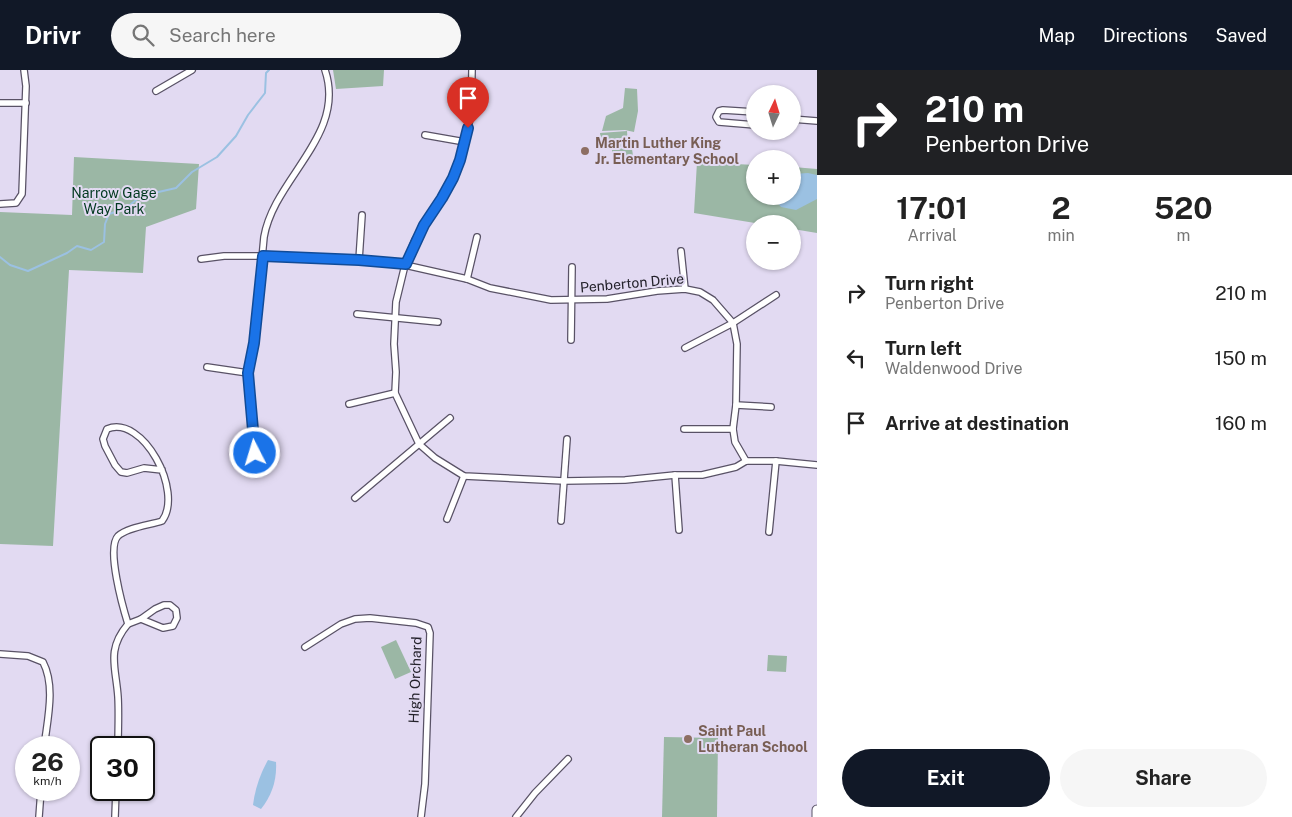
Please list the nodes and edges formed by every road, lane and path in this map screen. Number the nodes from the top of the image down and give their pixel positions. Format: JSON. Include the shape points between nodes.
{"nodes":[{"id":1,"x":24,"y":70,"type":"edge"},
{"id":2,"x":192,"y":70,"type":"edge"},
{"id":3,"x":325,"y":70,"type":"edge"},
{"id":4,"x":472,"y":70,"type":"edge"},
{"id":5,"x":156,"y":91,"type":"dead end"},
{"id":6,"x":0,"y":103,"type":"edge"},
{"id":7,"x":26,"y":104,"type":"junction"},
{"id":8,"x":746,"y":111,"type":"edge"},
{"id":9,"x":801,"y":120,"type":"edge"},
{"id":10,"x":817,"y":121,"type":"edge"},
{"id":11,"x":746,"y":124,"type":"edge"},
{"id":12,"x":425,"y":135,"type":"dead end"},
{"id":13,"x":465,"y":142,"type":"junction"},
{"id":14,"x":0,"y":204,"type":"edge"},
{"id":15,"x":362,"y":215,"type":"dead end"},
{"id":16,"x":477,"y":237,"type":"dead end"},
{"id":17,"x":681,"y":251,"type":"dead end"},
{"id":18,"x":263,"y":256,"type":"junction"},
{"id":19,"x":201,"y":259,"type":"dead end"},
{"id":20,"x":359,"y":260,"type":"junction"},
{"id":21,"x":406,"y":264,"type":"junction"},
{"id":22,"x":572,"y":266,"type":"dead end"},
{"id":23,"x":467,"y":279,"type":"junction"},
{"id":24,"x":685,"y":289,"type":"junction"},
{"id":25,"x":776,"y":295,"type":"dead end"},
{"id":26,"x":572,"y":301,"type":"junction"},
{"id":27,"x":357,"y":314,"type":"dead end"},
{"id":28,"x":394,"y":318,"type":"junction"},
{"id":29,"x":438,"y":322,"type":"dead end"},
{"id":30,"x":733,"y":323,"type":"junction"},
{"id":31,"x":571,"y":340,"type":"dead end"},
{"id":32,"x":685,"y":348,"type":"dead end"},
{"id":33,"x":207,"y":367,"type":"dead end"},
{"id":34,"x":248,"y":373,"type":"junction"},
{"id":35,"x":395,"y":393,"type":"junction"},
{"id":36,"x":349,"y":404,"type":"dead end"},
{"id":37,"x":736,"y":405,"type":"junction"},
{"id":38,"x":771,"y":407,"type":"dead end"},
{"id":39,"x":450,"y":418,"type":"dead end"},
{"id":40,"x":733,"y":429,"type":"junction"},
{"id":41,"x":684,"y":430,"type":"dead end"},
{"id":42,"x":566,"y":439,"type":"dead end"},
{"id":43,"x":420,"y":444,"type":"junction"},
{"id":44,"x":746,"y":461,"type":"junction"},
{"id":45,"x":776,"y":461,"type":"junction"},
{"id":46,"x":817,"y":465,"type":"edge"},
{"id":47,"x":260,"y":467,"type":"dead end"},
{"id":48,"x":162,"y":470,"type":"junction"},
{"id":49,"x":675,"y":475,"type":"junction"},
{"id":50,"x":464,"y":476,"type":"junction"},
{"id":51,"x":564,"y":481,"type":"junction"},
{"id":52,"x":355,"y":498,"type":"dead end"},
{"id":53,"x":447,"y":519,"type":"dead end"},
{"id":54,"x":561,"y":521,"type":"dead end"},
{"id":55,"x":679,"y":530,"type":"dead end"},
{"id":56,"x":769,"y":532,"type":"dead end"},
{"id":57,"x":141,"y":619,"type":"junction"},
{"id":58,"x":128,"y":624,"type":"junction"},
{"id":59,"x":305,"y":647,"type":"dead end"},
{"id":60,"x":0,"y":654,"type":"edge"},
{"id":61,"x":45,"y":736,"type":"edge"},
{"id":62,"x":118,"y":736,"type":"edge"},
{"id":63,"x":568,"y":759,"type":"dead end"},
{"id":64,"x":40,"y":801,"type":"edge"},
{"id":65,"x":116,"y":801,"type":"edge"},
{"id":66,"x":817,"y":810,"type":"edge"},
{"id":67,"x":39,"y":817,"type":"edge"},
{"id":68,"x":115,"y":817,"type":"edge"},
{"id":69,"x":421,"y":817,"type":"edge"},
{"id":70,"x":516,"y":817,"type":"edge"},
{"id":71,"x":817,"y":817,"type":"edge"}],
"edges":[{"from":1,"to":7,"type":"street"},
{"from":2,"to":5,"type":"street"},
{"from":3,"to":18,"type":"street","via":[[329,92],[324,122],[319,136],[280,195],[266,224]]},
{"from":4,"to":13,"type":"street","via":[[471,115]]},
{"from":6,"to":7,"type":"street"},
{"from":7,"to":14,"type":"street","via":[[22,194],[16,203]]},
{"from":8,"to":11,"type":"street","via":[[723,110],[716,117],[719,122]]},
{"from":9,"to":10,"type":"street"},
{"from":12,"to":13,"type":"street"},
{"from":13,"to":21,"type":"street","via":[[453,178],[420,232]]},
{"from":15,"to":20,"type":"street"},
{"from":16,"to":23,"type":"street"},
{"from":17,"to":24,"type":"street"},
{"from":18,"to":19,"type":"street","name":"Penberton Drive"},
{"from":18,"to":20,"type":"street","name":"Penberton Drive"},
{"from":18,"to":34,"type":"street"},
{"from":20,"to":21,"type":"street","name":"Penberton Drive"},
{"from":21,"to":23,"type":"street","name":"Penberton Drive"},
{"from":21,"to":28,"type":"street"},
{"from":22,"to":26,"type":"street"},
{"from":23,"to":26,"type":"street","name":"Penberton Drive","via":[[528,296]]},
{"from":24,"to":26,"type":"street","name":"Penberton Drive"},
{"from":24,"to":30,"type":"street","name":"Penberton Drive","via":[[700,292],[713,300]]},
{"from":25,"to":30,"type":"street"},
{"from":26,"to":31,"type":"street"},
{"from":27,"to":28,"type":"street"},
{"from":28,"to":29,"type":"street"},
{"from":28,"to":35,"type":"street"},
{"from":30,"to":32,"type":"street"},
{"from":30,"to":37,"type":"street","via":[[737,344]]},
{"from":33,"to":34,"type":"street"},
{"from":34,"to":47,"type":"street","via":[[255,453]]},
{"from":35,"to":36,"type":"street"},
{"from":35,"to":43,"type":"street"},
{"from":37,"to":38,"type":"street"},
{"from":37,"to":40,"type":"street"},
{"from":39,"to":43,"type":"street"},
{"from":40,"to":41,"type":"street"},
{"from":40,"to":44,"type":"street"},
{"from":42,"to":51,"type":"street"},
{"from":43,"to":50,"type":"street"},
{"from":43,"to":52,"type":"street"},
{"from":44,"to":45,"type":"street"},
{"from":44,"to":49,"type":"street","via":[[724,471]]},
{"from":45,"to":46,"type":"street"},
{"from":45,"to":56,"type":"street"},
{"from":48,"to":48,"type":"street","via":[[144,468],[122,472],[105,446],[103,439],[107,429],[122,428],[140,436]]},
{"from":48,"to":58,"type":"street","via":[[170,501],[166,516],[162,521],[118,536],[115,542],[117,585]]},
{"from":49,"to":51,"type":"street"},
{"from":49,"to":55,"type":"street"},
{"from":50,"to":51,"type":"street"},
{"from":50,"to":53,"type":"street"},
{"from":51,"to":54,"type":"street"},
{"from":57,"to":57,"type":"street","via":[[164,605],[174,607],[177,613],[176,622],[168,627]]},
{"from":57,"to":58,"type":"street"},
{"from":58,"to":62,"type":"street","via":[[117,639],[113,654]]},
{"from":59,"to":69,"type":"street","name":"High Orchard","via":[[355,619],[428,626],[425,784]]},
{"from":60,"to":61,"type":"street","via":[[28,656],[43,662],[47,668],[50,694]]},
{"from":63,"to":70,"type":"street"},
{"from":64,"to":67,"type":"street"},
{"from":65,"to":68,"type":"street"},
{"from":66,"to":71,"type":"street"}]}
